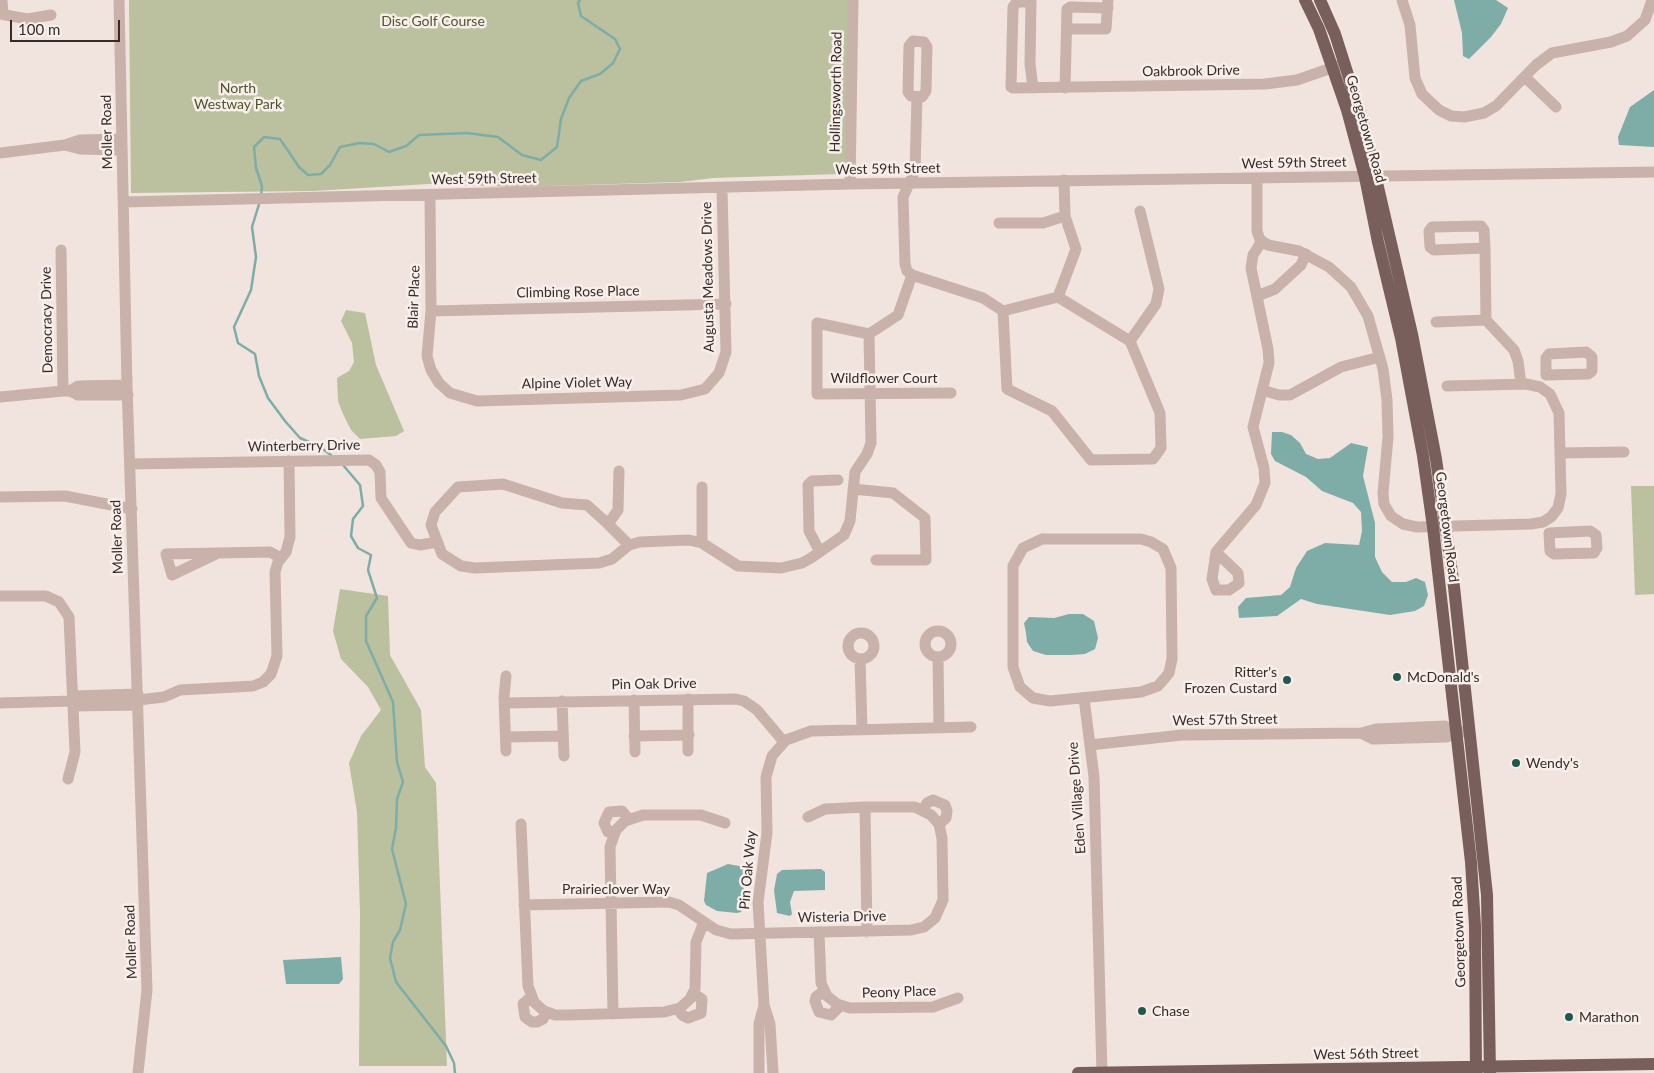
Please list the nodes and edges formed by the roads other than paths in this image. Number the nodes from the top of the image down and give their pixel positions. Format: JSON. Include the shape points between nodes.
{"nodes":[{"id":1,"x":2,"y":0,"type":"edge"},
{"id":2,"x":119,"y":0,"type":"edge"},
{"id":3,"x":853,"y":0,"type":"edge"},
{"id":4,"x":1305,"y":0,"type":"edge"},
{"id":5,"x":1320,"y":0,"type":"edge"},
{"id":6,"x":1402,"y":0,"type":"edge"},
{"id":7,"x":1652,"y":0,"type":"edge"},
{"id":8,"x":1031,"y":1,"type":"edge"},
{"id":9,"x":1108,"y":4,"type":"edge"},
{"id":10,"x":1,"y":14,"type":"edge"},
{"id":11,"x":51,"y":15,"type":"dead end"},
{"id":12,"x":1067,"y":29,"type":"junction"},
{"id":13,"x":1346,"y":62,"type":"junction"},
{"id":14,"x":1333,"y":67,"type":"junction"},
{"id":15,"x":1524,"y":76,"type":"junction"},
{"id":16,"x":1033,"y":88,"type":"junction"},
{"id":17,"x":1065,"y":88,"type":"junction"},
{"id":18,"x":917,"y":97,"type":"dead end"},
{"id":19,"x":1556,"y":107,"type":"dead end"},
{"id":20,"x":122,"y":144,"type":"junction"},
{"id":21,"x":0,"y":153,"type":"edge"},
{"id":22,"x":1654,"y":172,"type":"edge"},
{"id":23,"x":1370,"y":177,"type":"junction"},
{"id":24,"x":1258,"y":178,"type":"junction"},
{"id":25,"x":1064,"y":180,"type":"junction"},
{"id":26,"x":909,"y":183,"type":"junction"},
{"id":27,"x":850,"y":184,"type":"junction"},
{"id":28,"x":722,"y":188,"type":"junction"},
{"id":29,"x":430,"y":195,"type":"junction"},
{"id":30,"x":124,"y":202,"type":"junction"},
{"id":31,"x":1140,"y":211,"type":"dead end"},
{"id":32,"x":1064,"y":216,"type":"junction"},
{"id":33,"x":999,"y":223,"type":"dead end"},
{"id":34,"x":1262,"y":242,"type":"junction"},
{"id":35,"x":1485,"y":248,"type":"junction"},
{"id":36,"x":61,"y":250,"type":"dead end"},
{"id":37,"x":1306,"y":254,"type":"junction"},
{"id":38,"x":912,"y":275,"type":"junction"},
{"id":39,"x":1256,"y":296,"type":"junction"},
{"id":40,"x":1058,"y":297,"type":"junction"},
{"id":41,"x":726,"y":304,"type":"junction"},
{"id":42,"x":432,"y":311,"type":"junction"},
{"id":43,"x":1003,"y":311,"type":"junction"},
{"id":44,"x":1486,"y":320,"type":"junction"},
{"id":45,"x":1436,"y":322,"type":"dead end"},
{"id":46,"x":868,"y":334,"type":"junction"},
{"id":47,"x":1130,"y":341,"type":"junction"},
{"id":48,"x":1380,"y":357,"type":"junction"},
{"id":49,"x":1546,"y":375,"type":"dead end"},
{"id":50,"x":1521,"y":384,"type":"junction"},
{"id":51,"x":1447,"y":386,"type":"dead end"},
{"id":52,"x":1540,"y":387,"type":"junction"},
{"id":53,"x":705,"y":389,"type":"joint"},
{"id":54,"x":127,"y":390,"type":"junction"},
{"id":55,"x":1262,"y":390,"type":"junction"},
{"id":56,"x":67,"y":391,"type":"junction"},
{"id":57,"x":450,"y":393,"type":"joint"},
{"id":58,"x":870,"y":393,"type":"junction"},
{"id":59,"x":951,"y":393,"type":"dead end"},
{"id":60,"x":0,"y":397,"type":"edge"},
{"id":61,"x":1624,"y":452,"type":"dead end"},
{"id":62,"x":1560,"y":453,"type":"junction"},
{"id":63,"x":289,"y":461,"type":"junction"},
{"id":64,"x":130,"y":464,"type":"junction"},
{"id":65,"x":619,"y":471,"type":"dead end"},
{"id":66,"x":838,"y":480,"type":"dead end"},
{"id":67,"x":702,"y":486,"type":"dead end"},
{"id":68,"x":853,"y":488,"type":"junction"},
{"id":69,"x":0,"y":497,"type":"edge"},
{"id":70,"x":132,"y":509,"type":"junction"},
{"id":71,"x":1544,"y":521,"type":"junction"},
{"id":72,"x":608,"y":524,"type":"junction"},
{"id":73,"x":1447,"y":526,"type":"junction"},
{"id":74,"x":1433,"y":527,"type":"junction"},
{"id":75,"x":1549,"y":533,"type":"dead end"},
{"id":76,"x":437,"y":542,"type":"junction"},
{"id":77,"x":702,"y":543,"type":"junction"},
{"id":78,"x":629,"y":545,"type":"junction"},
{"id":79,"x":820,"y":552,"type":"junction"},
{"id":80,"x":1216,"y":552,"type":"dead end"},
{"id":81,"x":218,"y":553,"type":"dead end"},
{"id":82,"x":281,"y":558,"type":"junction"},
{"id":83,"x":876,"y":560,"type":"dead end"},
{"id":84,"x":0,"y":596,"type":"edge"},
{"id":85,"x":938,"y":658,"type":"dead end"},
{"id":86,"x":860,"y":659,"type":"dead end"},
{"id":87,"x":506,"y":676,"type":"dead end"},
{"id":88,"x":1084,"y":698,"type":"junction"},
{"id":89,"x":688,"y":699,"type":"junction"},
{"id":90,"x":138,"y":700,"type":"junction"},
{"id":91,"x":634,"y":700,"type":"junction"},
{"id":92,"x":73,"y":701,"type":"junction"},
{"id":93,"x":562,"y":702,"type":"junction"},
{"id":94,"x":0,"y":703,"type":"edge"},
{"id":95,"x":505,"y":703,"type":"junction"},
{"id":96,"x":939,"y":728,"type":"junction"},
{"id":97,"x":971,"y":728,"type":"dead end"},
{"id":98,"x":862,"y":729,"type":"junction"},
{"id":99,"x":1463,"y":732,"type":"junction"},
{"id":100,"x":689,"y":735,"type":"junction"},
{"id":101,"x":563,"y":736,"type":"junction"},
{"id":102,"x":634,"y":736,"type":"junction"},
{"id":103,"x":506,"y":737,"type":"junction"},
{"id":104,"x":784,"y":742,"type":"junction"},
{"id":105,"x":1090,"y":745,"type":"junction"},
{"id":106,"x":506,"y":751,"type":"dead end"},
{"id":107,"x":634,"y":752,"type":"dead end"},
{"id":108,"x":688,"y":752,"type":"dead end"},
{"id":109,"x":564,"y":756,"type":"dead end"},
{"id":110,"x":68,"y":779,"type":"dead end"},
{"id":111,"x":865,"y":807,"type":"junction"},
{"id":112,"x":808,"y":817,"type":"dead end"},
{"id":113,"x":725,"y":823,"type":"dead end"},
{"id":114,"x":521,"y":824,"type":"dead end"},
{"id":115,"x":620,"y":826,"type":"junction"},
{"id":116,"x":611,"y":902,"type":"junction"},
{"id":117,"x":524,"y":905,"type":"junction"},
{"id":118,"x":704,"y":922,"type":"junction"},
{"id":119,"x":819,"y":932,"type":"junction"},
{"id":120,"x":867,"y":932,"type":"junction"},
{"id":121,"x":759,"y":934,"type":"junction"},
{"id":122,"x":824,"y":991,"type":"junction"},
{"id":123,"x":694,"y":993,"type":"junction"},
{"id":124,"x":531,"y":997,"type":"junction"},
{"id":125,"x":958,"y":998,"type":"dead end"},
{"id":126,"x":764,"y":1006,"type":"junction"},
{"id":127,"x":840,"y":1006,"type":"junction"},
{"id":128,"x":678,"y":1009,"type":"junction"},
{"id":129,"x":547,"y":1012,"type":"junction"},
{"id":130,"x":613,"y":1014,"type":"junction"},
{"id":131,"x":1654,"y":1064,"type":"edge"},
{"id":132,"x":1476,"y":1070,"type":"edge"},
{"id":133,"x":1490,"y":1070,"type":"edge"},
{"id":134,"x":1102,"y":1072,"type":"edge"},
{"id":135,"x":138,"y":1073,"type":"edge"},
{"id":136,"x":759,"y":1073,"type":"edge"},
{"id":137,"x":773,"y":1073,"type":"edge"},
{"id":138,"x":1078,"y":1073,"type":"edge"}],
"edges":[{"from":1,"to":10,"type":"street"},
{"from":2,"to":20,"type":"street","name":"Moller Road"},
{"from":3,"to":27,"type":"street","name":"Hollingsworth Road"},
{"from":4,"to":14,"type":"main road","name":"Georgetown Road"},
{"from":5,"to":13,"type":"main road","name":"Georgetown Road"},
{"from":6,"to":15,"type":"street","via":[[1410,25],[1416,82],[1424,97],[1436,108],[1458,117],[1484,113],[1501,102]]},
{"from":7,"to":15,"type":"street","via":[[1644,20],[1627,36],[1552,53]]},
{"from":8,"to":16,"type":"street"},
{"from":8,"to":16,"type":"street","name":"Oakbrook Drive","via":[[1017,2],[1012,7],[1011,86]]},
{"from":9,"to":12,"type":"street","via":[[1070,7]]},
{"from":9,"to":12,"type":"street","via":[[1108,27],[1104,30]]},
{"from":10,"to":11,"type":"street","via":[[27,19]]},
{"from":12,"to":17,"type":"street"},
{"from":13,"to":14,"type":"street","name":"Oakbrook Drive"},
{"from":13,"to":23,"type":"main road","name":"Georgetown Road","via":[[1358,103]]},
{"from":14,"to":17,"type":"street","name":"Oakbrook Drive","via":[[1297,80],[1272,84]]},
{"from":14,"to":23,"type":"main road","name":"Georgetown Road"},
{"from":15,"to":19,"type":"street"},
{"from":16,"to":17,"type":"street","name":"Oakbrook Drive"},
{"from":18,"to":26,"type":"street","via":[[915,170]]},
{"from":20,"to":21,"type":"street","via":[[80,140],[65,145]]},
{"from":20,"to":30,"type":"street","name":"Moller Road"},
{"from":22,"to":23,"type":"street","name":"West 59th Street"},
{"from":23,"to":24,"type":"street","name":"West 59th Street"},
{"from":23,"to":73,"type":"main road","name":"Georgetown Road","via":[[1423,387]]},
{"from":23,"to":74,"type":"main road","name":"Georgetown Road","via":[[1413,400]]},
{"from":24,"to":25,"type":"street","name":"West 59th Street"},
{"from":24,"to":34,"type":"street","via":[[1257,232]]},
{"from":25,"to":26,"type":"street","name":"West 59th Street"},
{"from":25,"to":32,"type":"street"},
{"from":26,"to":27,"type":"street","name":"West 59th Street"},
{"from":26,"to":38,"type":"street","via":[[903,197],[905,265]]},
{"from":27,"to":28,"type":"street","name":"West 59th Street"},
{"from":28,"to":29,"type":"street","name":"West 59th Street"},
{"from":28,"to":41,"type":"street","name":"Augusta Meadows Drive"},
{"from":29,"to":30,"type":"street","name":"West 59th Street"},
{"from":29,"to":42,"type":"street","name":"Blair Place"},
{"from":30,"to":54,"type":"street","name":"Moller Road"},
{"from":31,"to":47,"type":"street","via":[[1159,289],[1156,304]]},
{"from":32,"to":33,"type":"street","via":[[1043,223]]},
{"from":32,"to":40,"type":"street","via":[[1076,250]]},
{"from":34,"to":37,"type":"street"},
{"from":34,"to":39,"type":"street","via":[[1251,261]]},
{"from":35,"to":35,"type":"street","via":[[1481,226],[1430,229],[1429,246],[1432,249]]},
{"from":35,"to":44,"type":"street"},
{"from":36,"to":56,"type":"street","name":"Democracy Drive"},
{"from":37,"to":39,"type":"street","via":[[1300,265],[1275,289]]},
{"from":37,"to":48,"type":"street","via":[[1337,273],[1357,296],[1368,316]]},
{"from":38,"to":43,"type":"street","via":[[983,298]]},
{"from":38,"to":46,"type":"street","via":[[898,315]]},
{"from":39,"to":55,"type":"street","via":[[1269,356]]},
{"from":40,"to":43,"type":"street"},
{"from":40,"to":47,"type":"street"},
{"from":41,"to":42,"type":"street","name":"Climbing Rose Place"},
{"from":41,"to":53,"type":"street","name":"Augusta Meadows Drive","via":[[726,352],[719,373]]},
{"from":42,"to":57,"type":"street","name":"Blair Place","via":[[427,356],[435,377]]},
{"from":43,"to":47,"type":"street","via":[[1006,389],[1052,411],[1091,460],[1153,459],[1161,448],[1160,413]]},
{"from":44,"to":45,"type":"street"},
{"from":44,"to":50,"type":"street","via":[[1514,350]]},
{"from":46,"to":58,"type":"street"},
{"from":46,"to":58,"type":"street","name":"Wildflower Court","via":[[817,323],[818,394]]},
{"from":48,"to":55,"type":"street","via":[[1341,367],[1290,395]]},
{"from":48,"to":74,"type":"street","via":[[1388,413],[1384,504],[1391,516],[1403,524]]},
{"from":49,"to":52,"type":"street"},
{"from":50,"to":51,"type":"street"},
{"from":50,"to":52,"type":"street"},
{"from":52,"to":62,"type":"street","via":[[1550,394],[1557,406]]},
{"from":53,"to":57,"type":"street","name":"Alpine Violet Way","via":[[681,395],[477,401]]},
{"from":54,"to":56,"type":"street","via":[[78,386]]},
{"from":54,"to":64,"type":"street","name":"Moller Road"},
{"from":55,"to":80,"type":"street","via":[[1253,426],[1264,468],[1264,489],[1256,505]]},
{"from":56,"to":60,"type":"street"},
{"from":58,"to":59,"type":"street","name":"Wildflower Court"},
{"from":58,"to":68,"type":"street","via":[[871,442],[855,472]]},
{"from":61,"to":62,"type":"street"},
{"from":62,"to":71,"type":"street","via":[[1561,500],[1556,512]]},
{"from":63,"to":64,"type":"street","name":"Winterberry Drive"},
{"from":63,"to":76,"type":"street","name":"Winterberry Drive","via":[[371,461],[380,472],[382,498],[411,543]]},
{"from":63,"to":82,"type":"street","via":[[290,537]]},
{"from":64,"to":70,"type":"street","name":"Moller Road"},
{"from":65,"to":72,"type":"street","via":[[618,510]]},
{"from":66,"to":79,"type":"street","via":[[812,481],[808,485],[809,531]]},
{"from":67,"to":77,"type":"street"},
{"from":68,"to":79,"type":"street","via":[[847,529],[840,539]]},
{"from":68,"to":83,"type":"street","via":[[893,493],[925,518],[926,560]]},
{"from":69,"to":70,"type":"street","via":[[65,496]]},
{"from":70,"to":90,"type":"street","name":"Moller Road"},
{"from":71,"to":73,"type":"street"},
{"from":71,"to":75,"type":"street"},
{"from":72,"to":76,"type":"street","via":[[585,504],[562,503],[503,484],[465,485],[458,487],[433,515],[431,525]]},
{"from":72,"to":78,"type":"street"},
{"from":73,"to":74,"type":"street"},
{"from":73,"to":99,"type":"main road","name":"Georgetown Road"},
{"from":74,"to":99,"type":"main road","name":"Georgetown Road"},
{"from":76,"to":78,"type":"street","via":[[449,560],[472,568],[599,563],[615,557]]},
{"from":77,"to":78,"type":"street","via":[[682,540]]},
{"from":77,"to":79,"type":"street","via":[[737,565],[748,567],[792,566]]},
{"from":81,"to":82,"type":"street","via":[[270,552]]},
{"from":82,"to":90,"type":"street","via":[[275,576],[275,665],[266,680],[253,686],[180,690],[164,697]]},
{"from":84,"to":92,"type":"street","via":[[36,594],[59,602],[69,617]]},
{"from":85,"to":96,"type":"street"},
{"from":86,"to":98,"type":"street"},
{"from":87,"to":95,"type":"street"},
{"from":88,"to":88,"type":"street","via":[[1152,689],[1166,678],[1172,659],[1171,568],[1165,552],[1154,543],[1141,539],[1036,541],[1019,553],[1012,573],[1013,668],[1016,681],[1024,692],[1040,700]]},
{"from":88,"to":105,"type":"street","name":"Eden Village Drive"},
{"from":89,"to":91,"type":"street","name":"Pin Oak Drive"},
{"from":89,"to":100,"type":"street"},
{"from":89,"to":104,"type":"street","name":"Pin Oak Drive","via":[[744,701],[757,710]]},
{"from":90,"to":92,"type":"street"},
{"from":90,"to":135,"type":"street","name":"Moller Road","via":[[147,990]]},
{"from":91,"to":93,"type":"street","name":"Pin Oak Drive"},
{"from":91,"to":102,"type":"street"},
{"from":92,"to":94,"type":"street"},
{"from":92,"to":110,"type":"street","via":[[75,752]]},
{"from":93,"to":95,"type":"street","name":"Pin Oak Drive"},
{"from":93,"to":101,"type":"street"},
{"from":95,"to":103,"type":"street"},
{"from":96,"to":97,"type":"street"},
{"from":96,"to":98,"type":"street"},
{"from":98,"to":104,"type":"street","via":[[804,732]]},
{"from":99,"to":105,"type":"street","name":"West 57th Street","via":[[1447,737],[1372,739],[1361,733],[1166,736]]},
{"from":99,"to":132,"type":"main road","name":"Georgetown Road","via":[[1475,926]]},
{"from":99,"to":133,"type":"main road","name":"Georgetown Road","via":[[1487,895]]},
{"from":100,"to":102,"type":"street"},
{"from":100,"to":108,"type":"street"},
{"from":101,"to":103,"type":"street"},
{"from":101,"to":109,"type":"street"},
{"from":102,"to":107,"type":"street"},
{"from":103,"to":106,"type":"street"},
{"from":104,"to":121,"type":"street","name":"Pin Oak Way","via":[[772,756],[766,773],[767,833],[759,894]]},
{"from":105,"to":134,"type":"street","name":"Eden Village Drive","via":[[1095,797]]},
{"from":111,"to":112,"type":"street","via":[[825,809]]},
{"from":111,"to":120,"type":"street"},
{"from":111,"to":120,"type":"street","name":"Wisteria Drive","via":[[915,807],[931,817],[942,838],[943,900],[937,916],[924,927]]},
{"from":113,"to":115,"type":"street","via":[[701,815],[643,815]]},
{"from":114,"to":117,"type":"street"},
{"from":115,"to":115,"type":"street","via":[[625,813],[616,810],[606,815],[604,823],[608,832]]},
{"from":115,"to":116,"type":"street","via":[[610,848]]},
{"from":116,"to":117,"type":"street","name":"Prairieclover Way"},
{"from":116,"to":118,"type":"street","name":"Prairieclover Way","via":[[669,902]]},
{"from":116,"to":130,"type":"street"},
{"from":117,"to":124,"type":"street"},
{"from":118,"to":121,"type":"street","name":"Prairieclover Way","via":[[727,934]]},
{"from":118,"to":123,"type":"street","via":[[696,942],[697,981]]},
{"from":119,"to":120,"type":"street","name":"Wisteria Drive"},
{"from":119,"to":121,"type":"street","name":"Wisteria Drive"},
{"from":119,"to":122,"type":"street","name":"Peony Place","via":[[820,976]]},
{"from":121,"to":126,"type":"street","name":"Pin Oak Way"},
{"from":122,"to":127,"type":"street"},
{"from":122,"to":127,"type":"street","name":"Peony Place","via":[[816,998],[818,1011],[831,1015]]},
{"from":123,"to":128,"type":"street"},
{"from":123,"to":128,"type":"street","via":[[703,1003],[699,1015],[688,1018]]},
{"from":124,"to":129,"type":"street"},
{"from":124,"to":129,"type":"street","via":[[522,1008],[527,1019],[539,1021]]},
{"from":125,"to":127,"type":"street","name":"Peony Place","via":[[933,1007]]},
{"from":126,"to":136,"type":"street","name":"Pin Oak Way","via":[[759,1024]]},
{"from":126,"to":137,"type":"street","name":"Pin Oak Way","via":[[770,1024]]},
{"from":128,"to":130,"type":"street"},
{"from":129,"to":130,"type":"street","via":[[555,1015]]},
{"from":131,"to":133,"type":"main road","name":"West 56th Street"},
{"from":132,"to":133,"type":"main road","name":"West 56th Street"},
{"from":132,"to":134,"type":"main road","name":"West 56th Street"},
{"from":134,"to":138,"type":"main road","name":"West 56th Street"}]}
